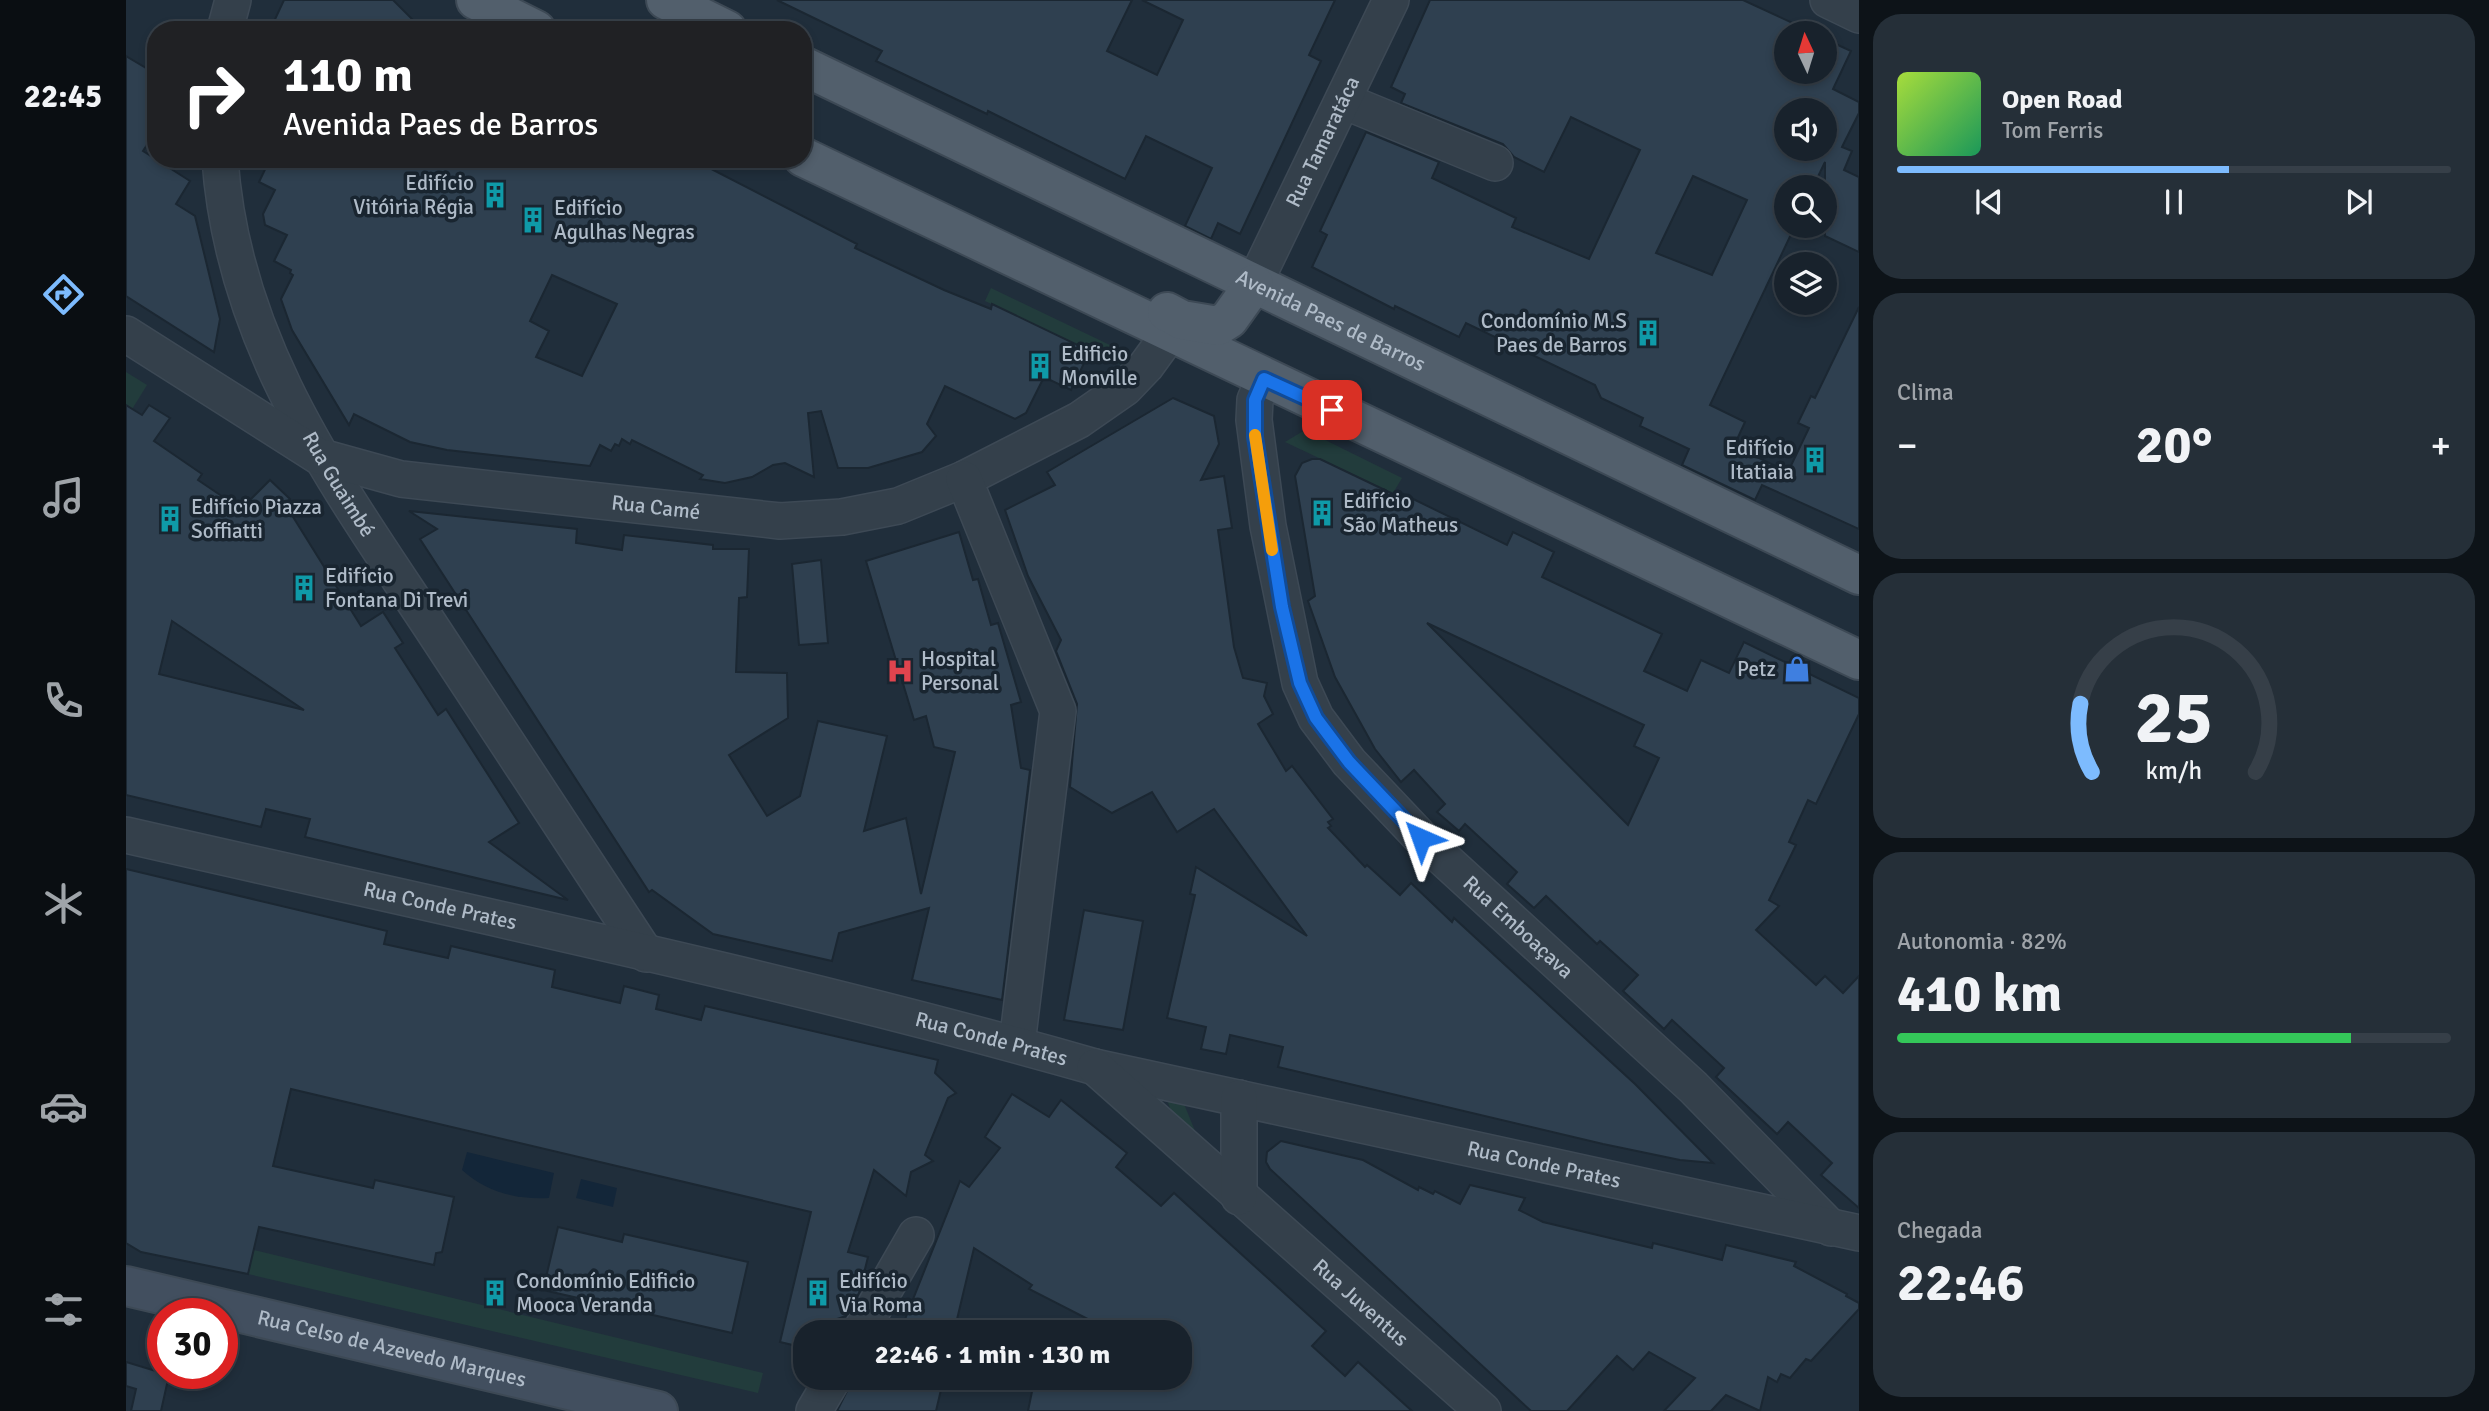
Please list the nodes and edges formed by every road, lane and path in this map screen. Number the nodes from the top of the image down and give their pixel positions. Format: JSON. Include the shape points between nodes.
{"nodes":[{"id":1,"x":233,"y":0,"type":"edge"},
{"id":2,"x":476,"y":0,"type":"edge"},
{"id":3,"x":666,"y":0,"type":"edge"},
{"id":4,"x":1391,"y":0,"type":"edge"},
{"id":5,"x":1828,"y":0,"type":"edge"},
{"id":6,"x":1859,"y":15,"type":"edge"},
{"id":7,"x":227,"y":21,"type":"edge"},
{"id":8,"x":518,"y":21,"type":"edge"},
{"id":9,"x":709,"y":21,"type":"edge"},
{"id":10,"x":812,"y":70,"type":"edge"},
{"id":11,"x":1344,"y":101,"type":"junction"},
{"id":12,"x":812,"y":161,"type":"edge"},
{"id":13,"x":1495,"y":163,"type":"dead end"},
{"id":14,"x":221,"y":168,"type":"edge"},
{"id":15,"x":972,"y":235,"type":"junction"},
{"id":16,"x":1254,"y":284,"type":"junction"},
{"id":17,"x":1170,"y":333,"type":"junction"},
{"id":18,"x":126,"y":334,"type":"edge"},
{"id":19,"x":1264,"y":379,"type":"junction"},
{"id":20,"x":318,"y":456,"type":"junction"},
{"id":21,"x":964,"y":479,"type":"junction"},
{"id":22,"x":1859,"y":575,"type":"edge"},
{"id":23,"x":1859,"y":660,"type":"edge"},
{"id":24,"x":126,"y":835,"type":"edge"},
{"id":25,"x":646,"y":954,"type":"junction"},
{"id":26,"x":1017,"y":1044,"type":"junction"},
{"id":27,"x":1095,"y":1067,"type":"junction"},
{"id":28,"x":1240,"y":1098,"type":"junction"},
{"id":29,"x":1239,"y":1197,"type":"junction"},
{"id":30,"x":1844,"y":1229,"type":"edge"},
{"id":31,"x":916,"y":1235,"type":"dead end"},
{"id":32,"x":1859,"y":1253,"type":"edge"},
{"id":33,"x":126,"y":1286,"type":"edge"},
{"id":34,"x":867,"y":1320,"type":"edge"},
{"id":35,"x":826,"y":1390,"type":"edge"},
{"id":36,"x":658,"y":1411,"type":"edge"},
{"id":37,"x":814,"y":1411,"type":"edge"},
{"id":38,"x":1483,"y":1411,"type":"edge"}],
"edges":[{"from":1,"to":7,"type":"street"},
{"from":2,"to":8,"type":"main road"},
{"from":3,"to":9,"type":"main road"},
{"from":4,"to":11,"type":"street","name":"Rua Tamaratáca"},
{"from":5,"to":6,"type":"street"},
{"from":10,"to":16,"type":"main road","name":"Avenida Paes de Barros"},
{"from":11,"to":13,"type":"street"},
{"from":11,"to":16,"type":"street","name":"Rua Tamaratáca"},
{"from":12,"to":15,"type":"main road"},
{"from":14,"to":20,"type":"street","name":"Rua Guaimbé","via":[[251,308],[268,358]]},
{"from":15,"to":16,"type":"main road","via":[[1018,239],[1182,320],[1199,324],[1218,326],[1229,319]]},
{"from":15,"to":17,"type":"main road"},
{"from":16,"to":22,"type":"main road","name":"Avenida Paes de Barros"},
{"from":17,"to":19,"type":"main road"},
{"from":17,"to":21,"type":"street","name":"Rua Camé","via":[[1146,366],[1079,420]]},
{"from":18,"to":20,"type":"street","name":"Rua Camé"},
{"from":19,"to":23,"type":"main road"},
{"from":19,"to":30,"type":"street","name":"Rua Emboaçava","via":[[1255,400],[1254,420],[1268,526],[1300,683],[1316,718],[1349,762],[1421,838]]},
{"from":20,"to":21,"type":"street","name":"Rua Camé","via":[[401,480],[780,521],[842,517],[898,506]]},
{"from":20,"to":25,"type":"street","name":"Rua Guaimbé"},
{"from":21,"to":26,"type":"street","via":[[1058,711]]},
{"from":24,"to":25,"type":"street","name":"Rua Conde Prates"},
{"from":25,"to":26,"type":"street","name":"Rua Conde Prates"},
{"from":26,"to":27,"type":"street","name":"Rua Conde Prates"},
{"from":27,"to":28,"type":"street","name":"Rua Conde Prates"},
{"from":27,"to":29,"type":"street","name":"Rua Juventus"},
{"from":28,"to":29,"type":"street"},
{"from":28,"to":30,"type":"street","name":"Rua Conde Prates"},
{"from":29,"to":38,"type":"street","name":"Rua Juventus"},
{"from":30,"to":32,"type":"street","name":"Rua Emboaçava"},
{"from":31,"to":34,"type":"street"},
{"from":33,"to":36,"type":"main road","name":"Rua Celso de Azevedo Marques"},
{"from":35,"to":37,"type":"street"}]}
